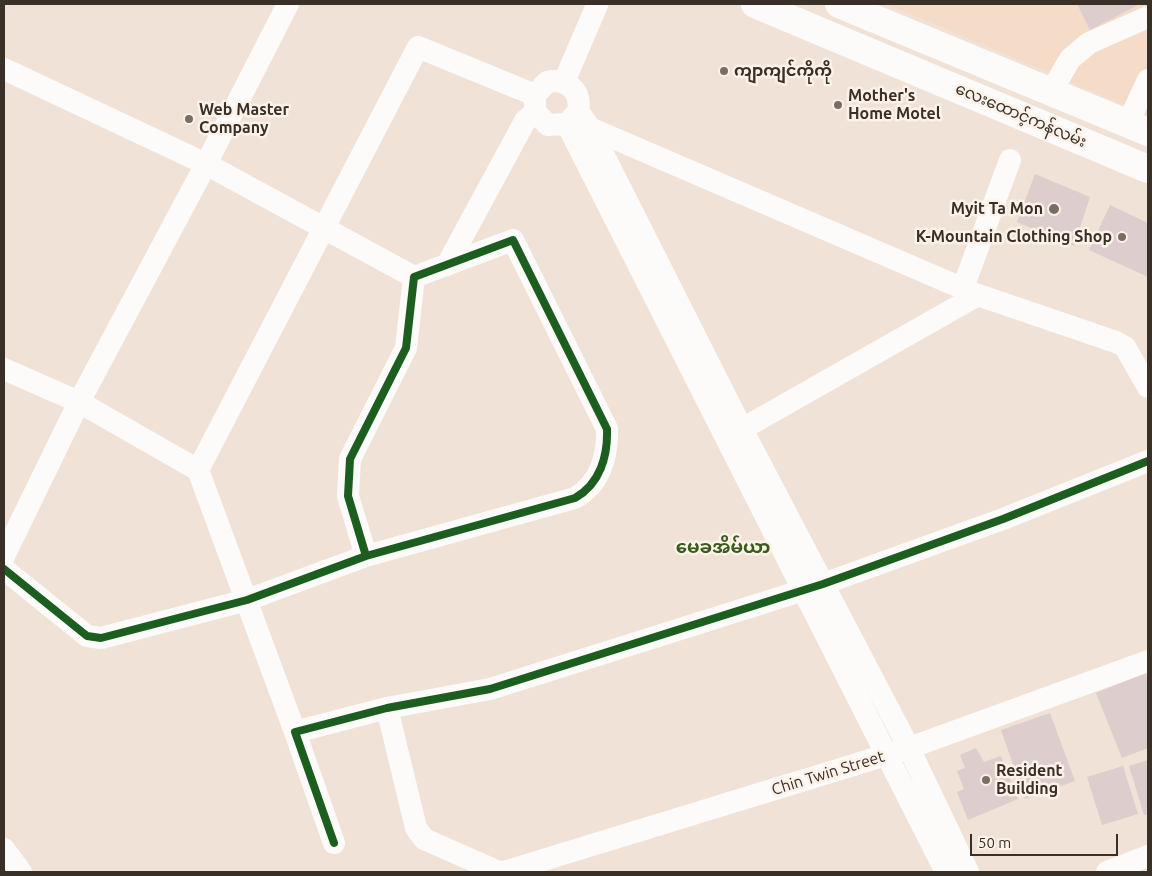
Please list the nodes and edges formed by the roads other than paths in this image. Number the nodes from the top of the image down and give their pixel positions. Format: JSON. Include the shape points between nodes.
{"nodes":[{"id":1,"x":601,"y":4,"type":"edge"},
{"id":2,"x":755,"y":4,"type":"edge"},
{"id":3,"x":839,"y":4,"type":"edge"},
{"id":4,"x":283,"y":5,"type":"edge"},
{"id":5,"x":1148,"y":17,"type":"edge"},
{"id":6,"x":4,"y":69,"type":"edge"},
{"id":7,"x":1148,"y":80,"type":"edge"},
{"id":8,"x":564,"y":82,"type":"junction"},
{"id":9,"x":1051,"y":92,"type":"junction"},
{"id":10,"x":535,"y":104,"type":"junction"},
{"id":11,"x":578,"y":121,"type":"junction"},
{"id":12,"x":1138,"y":128,"type":"edge"},
{"id":13,"x":1010,"y":160,"type":"dead end"},
{"id":14,"x":206,"y":164,"type":"junction"},
{"id":15,"x":1148,"y":169,"type":"edge"},
{"id":16,"x":324,"y":227,"type":"junction"},
{"id":17,"x":447,"y":265,"type":"junction"},
{"id":18,"x":414,"y":277,"type":"junction"},
{"id":19,"x":971,"y":292,"type":"junction"},
{"id":20,"x":4,"y":369,"type":"edge"},
{"id":21,"x":1148,"y":387,"type":"edge"},
{"id":22,"x":79,"y":402,"type":"junction"},
{"id":23,"x":742,"y":428,"type":"junction"},
{"id":24,"x":1148,"y":461,"type":"edge"},
{"id":25,"x":198,"y":470,"type":"junction"},
{"id":26,"x":4,"y":556,"type":"edge"},
{"id":27,"x":366,"y":556,"type":"junction"},
{"id":28,"x":4,"y":569,"type":"edge"},
{"id":29,"x":813,"y":587,"type":"junction"},
{"id":30,"x":247,"y":600,"type":"junction"},
{"id":31,"x":1148,"y":661,"type":"edge"},
{"id":32,"x":387,"y":708,"type":"junction"},
{"id":33,"x":295,"y":732,"type":"junction"},
{"id":34,"x":909,"y":748,"type":"junction"},
{"id":35,"x":887,"y":755,"type":"junction"},
{"id":36,"x":334,"y":843,"type":"dead end"},
{"id":37,"x":4,"y":849,"type":"edge"},
{"id":38,"x":1148,"y":856,"type":"edge"},
{"id":39,"x":21,"y":872,"type":"edge"},
{"id":40,"x":499,"y":872,"type":"edge"},
{"id":41,"x":504,"y":872,"type":"edge"},
{"id":42,"x":946,"y":872,"type":"edge"},
{"id":43,"x":968,"y":872,"type":"edge"},
{"id":44,"x":1107,"y":872,"type":"edge"}],
"edges":[{"from":1,"to":8,"type":"street"},
{"from":2,"to":15,"type":"main road","name":"လေးထောင့်ကန်လမ်း"},
{"from":3,"to":9,"type":"main road","name":"လေးထောင့်ကန်လမ်း"},
{"from":4,"to":14,"type":"street"},
{"from":5,"to":9,"type":"street","via":[[1089,44],[1070,59]]},
{"from":6,"to":14,"type":"street"},
{"from":7,"to":12,"type":"street"},
{"from":8,"to":10,"type":"street","via":[[547,82]]},
{"from":8,"to":11,"type":"street","via":[[575,90],[578,97]]},
{"from":9,"to":12,"type":"main road","name":"လေးထောင့်ကန်လမ်း"},
{"from":10,"to":11,"type":"street","via":[[538,118],[548,125]]},
{"from":10,"to":16,"type":"street","via":[[418,46]]},
{"from":10,"to":17,"type":"street"},
{"from":11,"to":19,"type":"street"},
{"from":11,"to":23,"type":"street"},
{"from":11,"to":29,"type":"street"},
{"from":13,"to":19,"type":"street"},
{"from":14,"to":16,"type":"street"},
{"from":14,"to":22,"type":"street"},
{"from":16,"to":18,"type":"street"},
{"from":16,"to":25,"type":"street"},
{"from":17,"to":18,"type":"street"},
{"from":17,"to":27,"type":"street","via":[[513,240],[607,429],[603,463],[589,489],[575,498]]},
{"from":18,"to":27,"type":"street","via":[[406,348],[350,458],[348,496]]},
{"from":19,"to":21,"type":"street","via":[[1120,345],[1132,358]]},
{"from":19,"to":23,"type":"street"},
{"from":20,"to":22,"type":"street"},
{"from":22,"to":25,"type":"street"},
{"from":22,"to":26,"type":"street"},
{"from":23,"to":29,"type":"street"},
{"from":24,"to":29,"type":"street","via":[[1003,519]]},
{"from":25,"to":30,"type":"street"},
{"from":27,"to":30,"type":"street"},
{"from":28,"to":30,"type":"street","via":[[86,636],[94,639]]},
{"from":29,"to":32,"type":"street","via":[[490,689]]},
{"from":29,"to":34,"type":"street"},
{"from":29,"to":35,"type":"street"},
{"from":30,"to":33,"type":"street"},
{"from":31,"to":34,"type":"street","name":"Chin Twin Street"},
{"from":32,"to":33,"type":"street"},
{"from":32,"to":40,"type":"street","via":[[416,828],[424,839]]},
{"from":33,"to":36,"type":"street"},
{"from":34,"to":35,"type":"street","name":"Chin Twin Street"},
{"from":34,"to":43,"type":"street"},
{"from":35,"to":41,"type":"street","name":"Chin Twin Street"},
{"from":35,"to":42,"type":"street"},
{"from":37,"to":39,"type":"street"},
{"from":38,"to":44,"type":"street"}]}
